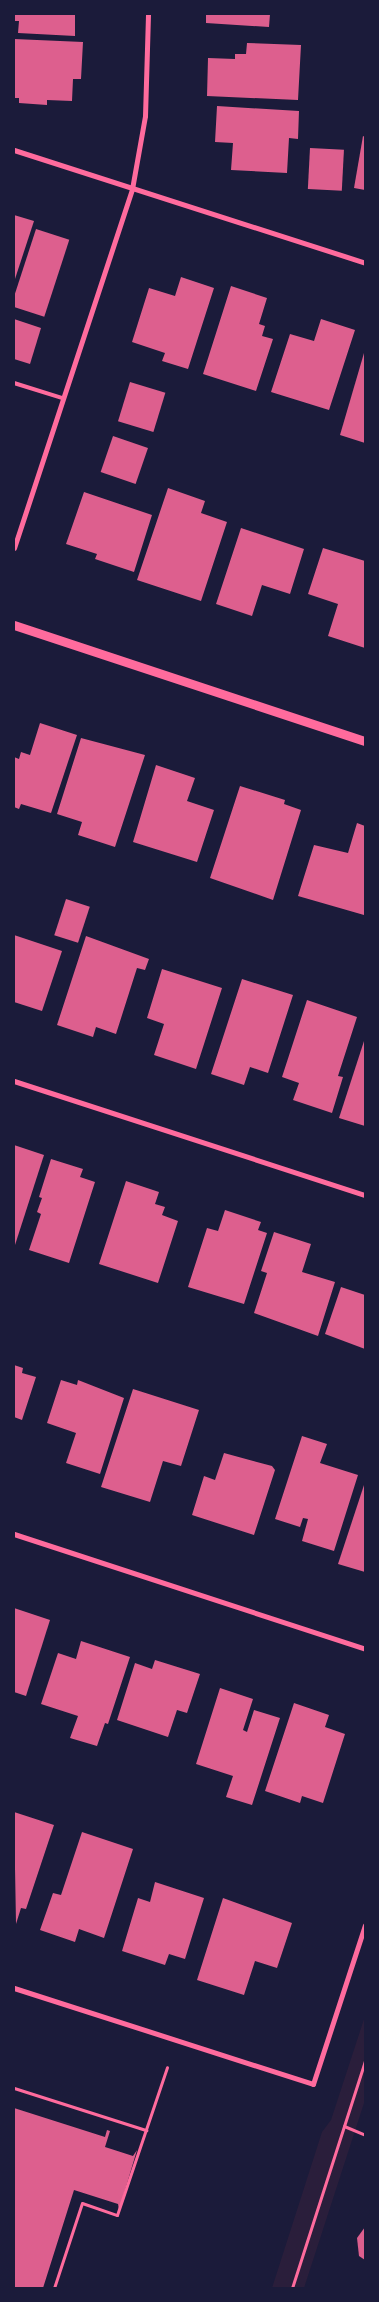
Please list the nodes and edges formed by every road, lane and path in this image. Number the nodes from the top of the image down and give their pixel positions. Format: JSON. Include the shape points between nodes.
{"nodes":[{"id":1,"x":148,"y":14,"type":"edge"},
{"id":2,"x":14,"y":150,"type":"edge"},
{"id":3,"x":132,"y":189,"type":"junction"},
{"id":4,"x":365,"y":263,"type":"edge"},
{"id":5,"x":14,"y":383,"type":"edge"},
{"id":6,"x":62,"y":398,"type":"junction"},
{"id":7,"x":14,"y":548,"type":"edge"},
{"id":8,"x":14,"y":625,"type":"edge"},
{"id":9,"x":365,"y":741,"type":"edge"},
{"id":10,"x":14,"y":1080,"type":"edge"},
{"id":11,"x":365,"y":1195,"type":"edge"},
{"id":12,"x":14,"y":1534,"type":"edge"},
{"id":13,"x":365,"y":1649,"type":"edge"},
{"id":14,"x":365,"y":1925,"type":"edge"},
{"id":15,"x":14,"y":1988,"type":"edge"},
{"id":16,"x":365,"y":2060,"type":"edge"},
{"id":17,"x":166,"y":2067,"type":"dead end"},
{"id":18,"x":14,"y":2088,"type":"edge"},
{"id":19,"x":344,"y":2126,"type":"junction"},
{"id":20,"x":146,"y":2130,"type":"junction"},
{"id":21,"x":365,"y":2135,"type":"edge"},
{"id":22,"x":54,"y":2288,"type":"edge"},
{"id":23,"x":292,"y":2288,"type":"edge"}],
"edges":[{"from":1,"to":3,"type":"street","via":[[144,116]]},
{"from":2,"to":3,"type":"street"},
{"from":3,"to":4,"type":"street"},
{"from":3,"to":6,"type":"street"},
{"from":5,"to":6,"type":"lane"},
{"from":6,"to":7,"type":"street"},
{"from":8,"to":9,"type":"street"},
{"from":10,"to":11,"type":"street"},
{"from":12,"to":13,"type":"street"},
{"from":14,"to":15,"type":"street","via":[[313,2084]]},
{"from":16,"to":19,"type":"path"},
{"from":17,"to":20,"type":"path"},
{"from":18,"to":20,"type":"path"},
{"from":19,"to":21,"type":"path"},
{"from":19,"to":23,"type":"path"},
{"from":20,"to":22,"type":"path","via":[[118,2215],[82,2204]]}]}
